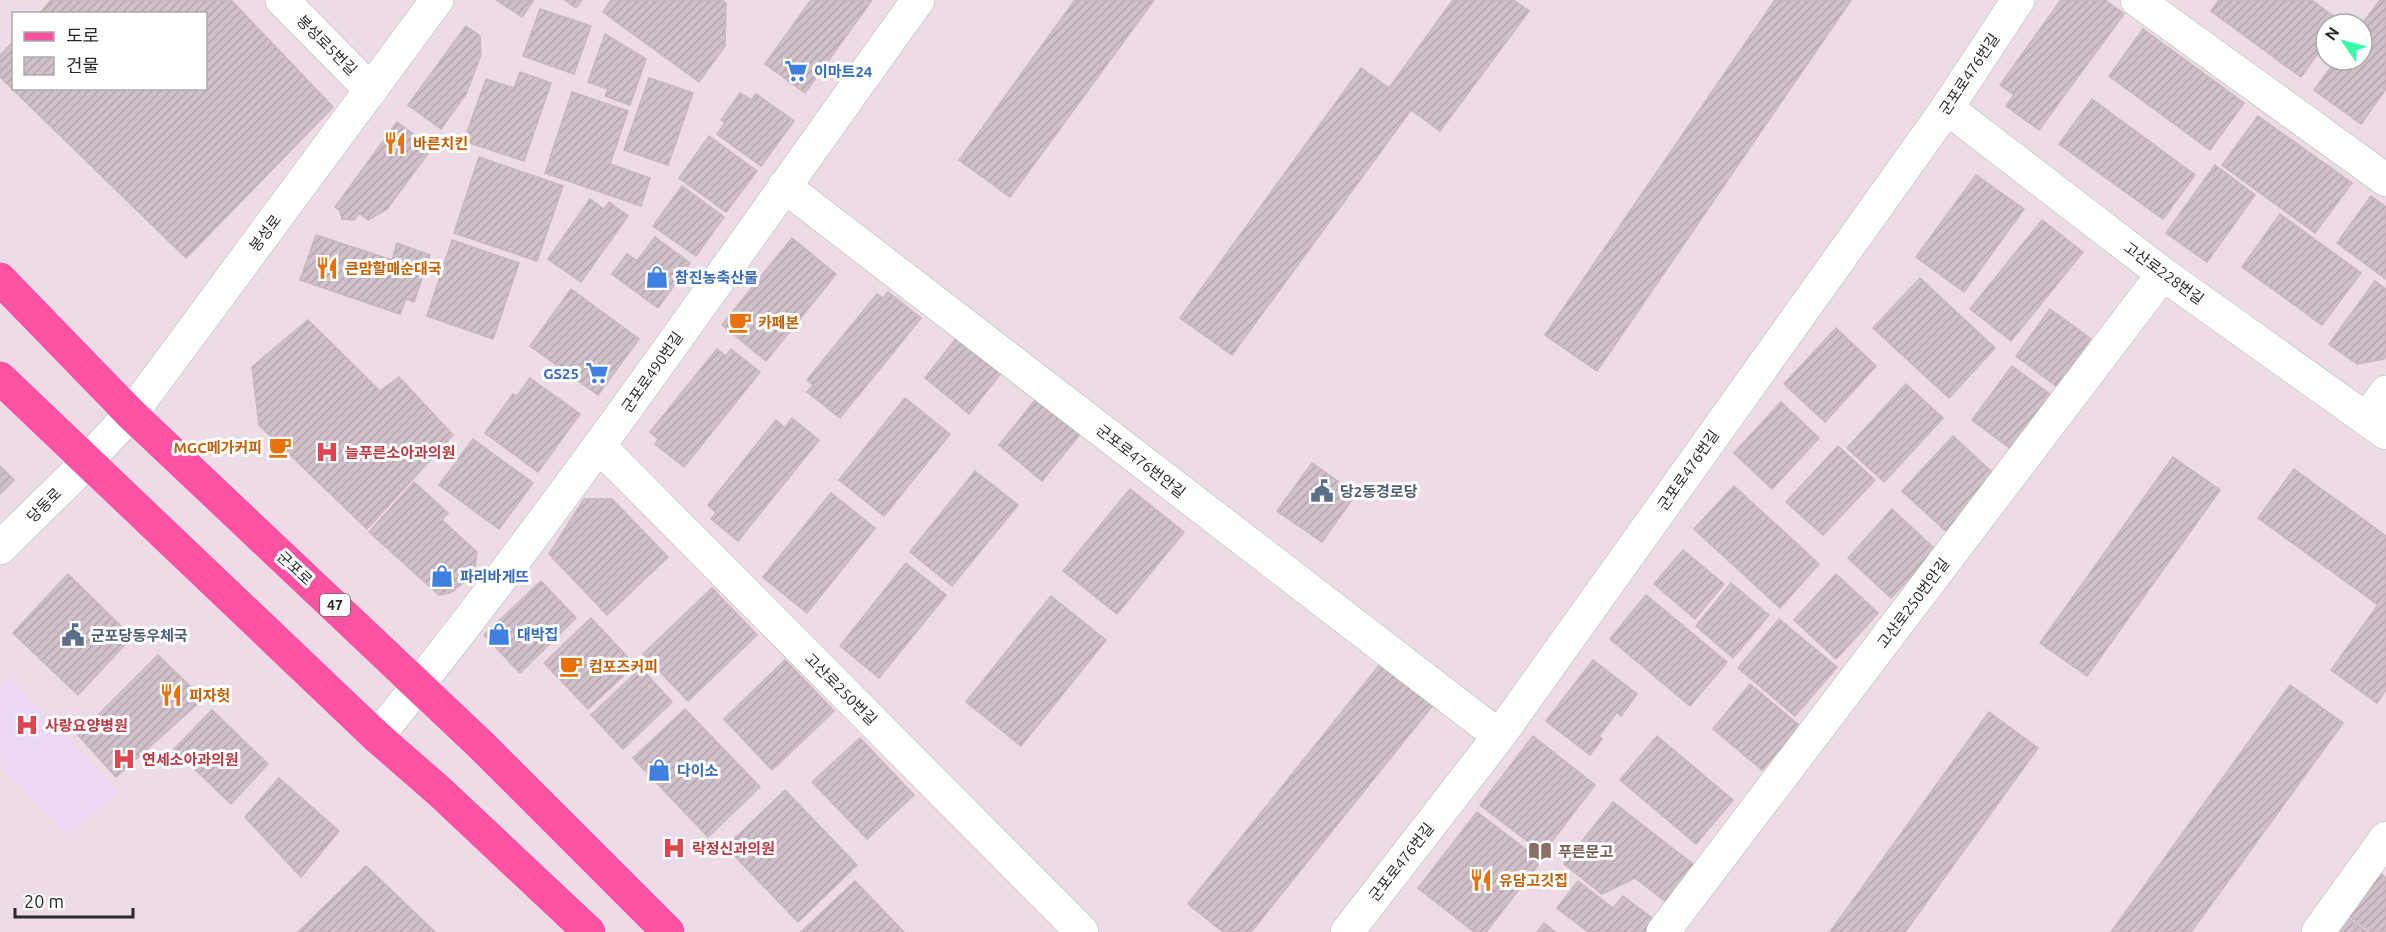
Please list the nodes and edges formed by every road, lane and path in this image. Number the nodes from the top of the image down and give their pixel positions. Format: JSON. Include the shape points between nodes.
{"nodes":[{"id":1,"x":282,"y":0,"type":"edge"},
{"id":2,"x":437,"y":0,"type":"edge"},
{"id":3,"x":918,"y":0,"type":"edge"},
{"id":4,"x":2018,"y":0,"type":"edge"},
{"id":5,"x":2137,"y":0,"type":"edge"},
{"id":6,"x":371,"y":90,"type":"junction"},
{"id":7,"x":1947,"y":108,"type":"junction"},
{"id":8,"x":2386,"y":180,"type":"edge"},
{"id":9,"x":784,"y":186,"type":"junction"},
{"id":10,"x":2163,"y":274,"type":"junction"},
{"id":11,"x":0,"y":279,"type":"edge"},
{"id":12,"x":0,"y":378,"type":"edge"},
{"id":13,"x":2386,"y":392,"type":"edge"},
{"id":14,"x":131,"y":414,"type":"junction"},
{"id":15,"x":2376,"y":426,"type":"edge"},
{"id":16,"x":599,"y":446,"type":"junction"},
{"id":17,"x":86,"y":460,"type":"junction"},
{"id":18,"x":0,"y":548,"type":"edge"},
{"id":19,"x":419,"y":685,"type":"junction"},
{"id":20,"x":1499,"y":736,"type":"junction"},
{"id":21,"x":377,"y":737,"type":"junction"},
{"id":22,"x":2386,"y":838,"type":"edge"},
{"id":23,"x":575,"y":928,"type":"edge"},
{"id":24,"x":668,"y":932,"type":"edge"},
{"id":25,"x":1082,"y":932,"type":"edge"},
{"id":26,"x":1347,"y":932,"type":"edge"},
{"id":27,"x":1663,"y":932,"type":"edge"},
{"id":28,"x":2318,"y":932,"type":"edge"}],
"edges":[{"from":1,"to":6,"type":"street","name":"봉성로5번길"},
{"from":2,"to":6,"type":"street","name":"봉성로"},
{"from":3,"to":9,"type":"street","name":"군포로490번길"},
{"from":4,"to":7,"type":"street","name":"군포로476번길"},
{"from":5,"to":8,"type":"street"},
{"from":6,"to":14,"type":"street","name":"봉성로"},
{"from":7,"to":10,"type":"street","name":"고산로228번길"},
{"from":7,"to":20,"type":"street","name":"군포로476번길"},
{"from":9,"to":16,"type":"street","name":"군포로490번길"},
{"from":9,"to":20,"type":"street","name":"군포로476번안길"},
{"from":10,"to":15,"type":"street","name":"고산로228번길"},
{"from":10,"to":27,"type":"street","name":"고산로250번안길"},
{"from":11,"to":14,"type":"main road","name":"군포로","number":"47"},
{"from":12,"to":17,"type":"main road"},
{"from":13,"to":15,"type":"street"},
{"from":14,"to":17,"type":"street","name":"봉성로"},
{"from":14,"to":19,"type":"main road","name":"군포로","number":"47"},
{"from":16,"to":19,"type":"street","name":"군포로490번길"},
{"from":16,"to":25,"type":"street","name":"고산로250번길"},
{"from":17,"to":18,"type":"street","name":"당동로"},
{"from":17,"to":21,"type":"main road"},
{"from":19,"to":21,"type":"street","name":"군포로490번길"},
{"from":19,"to":24,"type":"main road","name":"군포로","number":"47"},
{"from":20,"to":26,"type":"street","name":"군포로476번길"},
{"from":21,"to":23,"type":"main road","via":[[439,791]]},
{"from":22,"to":28,"type":"street"}]}
